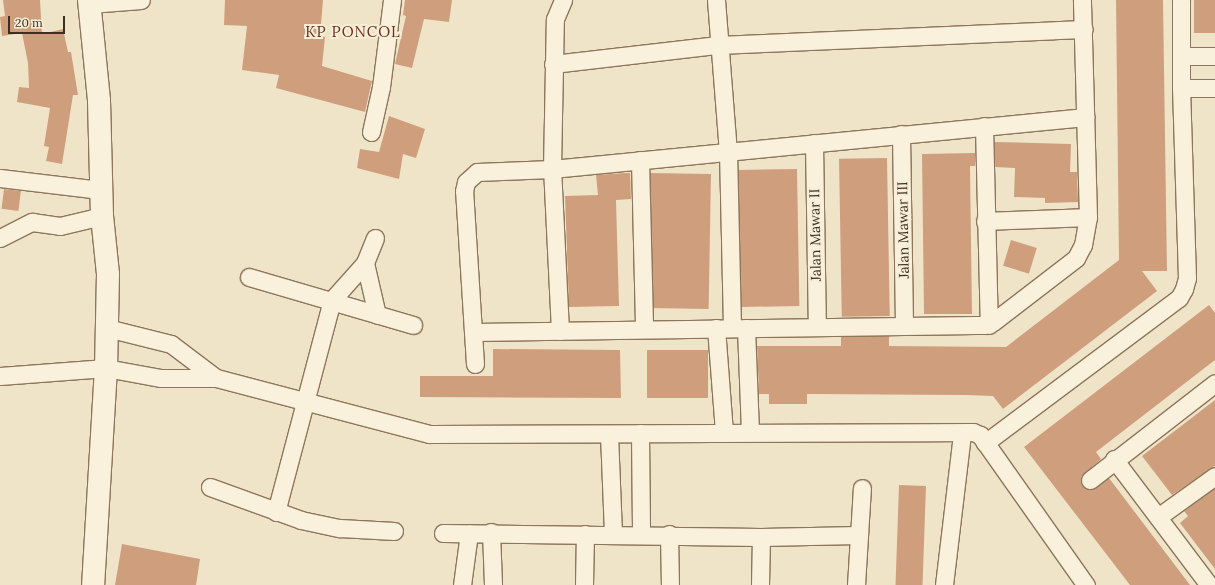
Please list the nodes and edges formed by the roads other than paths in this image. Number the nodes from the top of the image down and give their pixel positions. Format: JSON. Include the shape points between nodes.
{"nodes":[{"id":1,"x":141,"y":0,"type":"edge"},
{"id":2,"x":392,"y":0,"type":"edge"},
{"id":3,"x":563,"y":0,"type":"edge"},
{"id":4,"x":716,"y":0,"type":"edge"},
{"id":5,"x":1082,"y":0,"type":"edge"},
{"id":6,"x":1181,"y":0,"type":"edge"},
{"id":7,"x":90,"y":2,"type":"edge"},
{"id":8,"x":1084,"y":29,"type":"junction"},
{"id":9,"x":718,"y":45,"type":"junction"},
{"id":10,"x":1182,"y":56,"type":"junction"},
{"id":11,"x":1215,"y":56,"type":"edge"},
{"id":12,"x":553,"y":64,"type":"junction"},
{"id":13,"x":1181,"y":88,"type":"junction"},
{"id":14,"x":1215,"y":88,"type":"edge"},
{"id":15,"x":1085,"y":117,"type":"junction"},
{"id":16,"x":984,"y":126,"type":"junction"},
{"id":17,"x":371,"y":132,"type":"dead end"},
{"id":18,"x":901,"y":134,"type":"junction"},
{"id":19,"x":814,"y":143,"type":"junction"},
{"id":20,"x":728,"y":151,"type":"junction"},
{"id":21,"x":640,"y":160,"type":"junction"},
{"id":22,"x":552,"y":169,"type":"junction"},
{"id":23,"x":0,"y":178,"type":"edge"},
{"id":24,"x":100,"y":190,"type":"junction"},
{"id":25,"x":102,"y":216,"type":"junction"},
{"id":26,"x":1088,"y":217,"type":"junction"},
{"id":27,"x":985,"y":221,"type":"junction"},
{"id":28,"x":0,"y":238,"type":"edge"},
{"id":29,"x":375,"y":238,"type":"dead end"},
{"id":30,"x":365,"y":263,"type":"junction"},
{"id":31,"x":249,"y":277,"type":"dead end"},
{"id":32,"x":332,"y":300,"type":"junction"},
{"id":33,"x":377,"y":315,"type":"junction"},
{"id":34,"x":413,"y":325,"type":"dead end"},
{"id":35,"x":989,"y":325,"type":"junction"},
{"id":36,"x":904,"y":326,"type":"junction"},
{"id":37,"x":817,"y":327,"type":"junction"},
{"id":38,"x":107,"y":328,"type":"junction"},
{"id":39,"x":731,"y":328,"type":"junction"},
{"id":40,"x":644,"y":329,"type":"junction"},
{"id":41,"x":560,"y":330,"type":"junction"},
{"id":42,"x":473,"y":332,"type":"junction"},
{"id":43,"x":475,"y":364,"type":"dead end"},
{"id":44,"x":106,"y":368,"type":"junction"},
{"id":45,"x":0,"y":376,"type":"edge"},
{"id":46,"x":216,"y":378,"type":"junction"},
{"id":47,"x":1215,"y":382,"type":"edge"},
{"id":48,"x":306,"y":400,"type":"junction"},
{"id":49,"x":750,"y":431,"type":"junction"},
{"id":50,"x":724,"y":432,"type":"junction"},
{"id":51,"x":640,"y":433,"type":"junction"},
{"id":52,"x":962,"y":433,"type":"junction"},
{"id":53,"x":609,"y":434,"type":"junction"},
{"id":54,"x":985,"y":443,"type":"junction"},
{"id":55,"x":1114,"y":459,"type":"junction"},
{"id":56,"x":1215,"y":476,"type":"edge"},
{"id":57,"x":1090,"y":480,"type":"dead end"},
{"id":58,"x":210,"y":487,"type":"dead end"},
{"id":59,"x":862,"y":488,"type":"dead end"},
{"id":60,"x":276,"y":512,"type":"junction"},
{"id":61,"x":1158,"y":517,"type":"junction"},
{"id":62,"x":394,"y":531,"type":"dead end"},
{"id":63,"x":491,"y":532,"type":"junction"},
{"id":64,"x":443,"y":533,"type":"dead end"},
{"id":65,"x":469,"y":533,"type":"junction"},
{"id":66,"x":585,"y":534,"type":"junction"},
{"id":67,"x":614,"y":534,"type":"junction"},
{"id":68,"x":641,"y":534,"type":"junction"},
{"id":69,"x":669,"y":534,"type":"junction"},
{"id":70,"x":859,"y":535,"type":"junction"},
{"id":71,"x":761,"y":537,"type":"junction"},
{"id":72,"x":1210,"y":580,"type":"edge"},
{"id":73,"x":93,"y":585,"type":"edge"},
{"id":74,"x":462,"y":585,"type":"edge"},
{"id":75,"x":493,"y":585,"type":"edge"},
{"id":76,"x":584,"y":585,"type":"edge"},
{"id":77,"x":670,"y":585,"type":"edge"},
{"id":78,"x":760,"y":585,"type":"edge"},
{"id":79,"x":856,"y":585,"type":"edge"},
{"id":80,"x":944,"y":585,"type":"edge"},
{"id":81,"x":1086,"y":585,"type":"edge"}],
"edges":[{"from":1,"to":7,"type":"street"},
{"from":2,"to":17,"type":"street","via":[[381,87]]},
{"from":3,"to":12,"type":"street","via":[[555,19]]},
{"from":4,"to":9,"type":"street"},
{"from":5,"to":8,"type":"street"},
{"from":6,"to":10,"type":"street"},
{"from":7,"to":24,"type":"street","via":[[99,101]]},
{"from":8,"to":9,"type":"street"},
{"from":8,"to":15,"type":"street"},
{"from":9,"to":12,"type":"street"},
{"from":9,"to":20,"type":"street"},
{"from":10,"to":11,"type":"street"},
{"from":10,"to":13,"type":"street"},
{"from":12,"to":22,"type":"street"},
{"from":13,"to":14,"type":"street"},
{"from":13,"to":54,"type":"street","via":[[1187,278],[1184,289],[1179,298]]},
{"from":15,"to":16,"type":"street"},
{"from":15,"to":26,"type":"street"},
{"from":16,"to":18,"type":"street"},
{"from":16,"to":27,"type":"street"},
{"from":18,"to":19,"type":"street"},
{"from":18,"to":36,"type":"street","name":"Jalan Mawar III"},
{"from":19,"to":20,"type":"street"},
{"from":19,"to":37,"type":"street","name":"Jalan Mawar II"},
{"from":20,"to":21,"type":"street"},
{"from":20,"to":39,"type":"street"},
{"from":21,"to":22,"type":"street"},
{"from":21,"to":40,"type":"street"},
{"from":22,"to":41,"type":"street"},
{"from":22,"to":42,"type":"street","via":[[482,170],[472,174],[466,182],[464,191]]},
{"from":23,"to":24,"type":"street"},
{"from":24,"to":25,"type":"street"},
{"from":25,"to":28,"type":"street","via":[[60,226],[32,222]]},
{"from":25,"to":38,"type":"street","via":[[108,274]]},
{"from":26,"to":27,"type":"street"},
{"from":26,"to":35,"type":"street","via":[[1080,254]]},
{"from":27,"to":35,"type":"street"},
{"from":29,"to":30,"type":"street"},
{"from":30,"to":32,"type":"street"},
{"from":30,"to":33,"type":"street"},
{"from":31,"to":32,"type":"street"},
{"from":32,"to":33,"type":"street"},
{"from":32,"to":48,"type":"street"},
{"from":33,"to":34,"type":"street"},
{"from":35,"to":36,"type":"street"},
{"from":36,"to":37,"type":"street"},
{"from":37,"to":39,"type":"street"},
{"from":38,"to":44,"type":"street"},
{"from":38,"to":46,"type":"street","via":[[171,344]]},
{"from":39,"to":40,"type":"street"},
{"from":39,"to":49,"type":"street"},
{"from":39,"to":50,"type":"street"},
{"from":40,"to":41,"type":"street"},
{"from":41,"to":42,"type":"street"},
{"from":42,"to":43,"type":"street"},
{"from":44,"to":45,"type":"street"},
{"from":44,"to":46,"type":"street","via":[[161,378]]},
{"from":44,"to":73,"type":"street"},
{"from":46,"to":48,"type":"street"},
{"from":47,"to":55,"type":"street"},
{"from":48,"to":53,"type":"street","via":[[429,434]]},
{"from":48,"to":60,"type":"street"},
{"from":49,"to":50,"type":"street"},
{"from":49,"to":52,"type":"street"},
{"from":50,"to":51,"type":"street"},
{"from":51,"to":53,"type":"street"},
{"from":51,"to":68,"type":"street"},
{"from":52,"to":54,"type":"street","via":[[976,433]]},
{"from":52,"to":80,"type":"street"},
{"from":53,"to":67,"type":"street"},
{"from":54,"to":81,"type":"street"},
{"from":55,"to":57,"type":"street"},
{"from":55,"to":61,"type":"street"},
{"from":56,"to":61,"type":"street"},
{"from":58,"to":60,"type":"street"},
{"from":59,"to":70,"type":"street"},
{"from":60,"to":62,"type":"street","via":[[340,528]]},
{"from":61,"to":72,"type":"street"},
{"from":63,"to":65,"type":"street"},
{"from":63,"to":66,"type":"street"},
{"from":63,"to":75,"type":"street"},
{"from":64,"to":65,"type":"street"},
{"from":65,"to":74,"type":"street"},
{"from":66,"to":67,"type":"street"},
{"from":66,"to":76,"type":"street"},
{"from":67,"to":68,"type":"street"},
{"from":68,"to":69,"type":"street"},
{"from":69,"to":71,"type":"street"},
{"from":69,"to":77,"type":"street"},
{"from":70,"to":71,"type":"street"},
{"from":70,"to":79,"type":"street"},
{"from":71,"to":78,"type":"street"}]}
